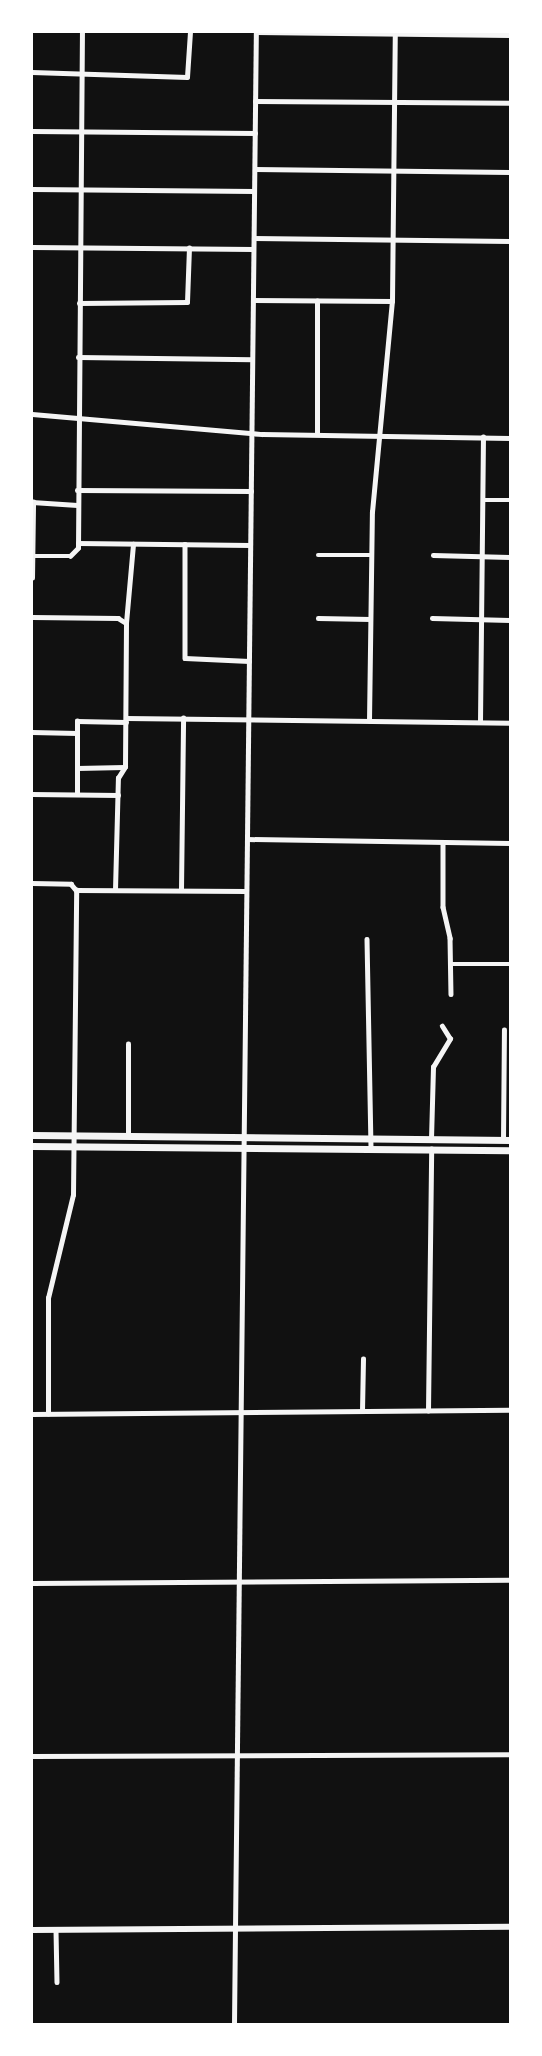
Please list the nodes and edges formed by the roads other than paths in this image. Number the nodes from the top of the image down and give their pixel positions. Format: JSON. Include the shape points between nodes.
{"nodes":[{"id":1,"x":82,"y":32,"type":"edge"},
{"id":2,"x":190,"y":32,"type":"edge"},
{"id":3,"x":256,"y":32,"type":"edge"},
{"id":4,"x":395,"y":33,"type":"edge"},
{"id":5,"x":510,"y":35,"type":"edge"},
{"id":6,"x":32,"y":72,"type":"edge"},
{"id":7,"x":82,"y":75,"type":"junction"},
{"id":8,"x":255,"y":101,"type":"junction"},
{"id":9,"x":394,"y":103,"type":"junction"},
{"id":10,"x":510,"y":103,"type":"edge"},
{"id":11,"x":32,"y":131,"type":"edge"},
{"id":12,"x":81,"y":131,"type":"junction"},
{"id":13,"x":255,"y":133,"type":"junction"},
{"id":14,"x":254,"y":169,"type":"junction"},
{"id":15,"x":393,"y":172,"type":"junction"},
{"id":16,"x":510,"y":173,"type":"edge"},
{"id":17,"x":32,"y":189,"type":"edge"},
{"id":18,"x":80,"y":189,"type":"junction"},
{"id":19,"x":254,"y":191,"type":"junction"},
{"id":20,"x":254,"y":238,"type":"junction"},
{"id":21,"x":393,"y":240,"type":"junction"},
{"id":22,"x":510,"y":241,"type":"edge"},
{"id":23,"x":32,"y":247,"type":"edge"},
{"id":24,"x":79,"y":248,"type":"junction"},
{"id":25,"x":190,"y":248,"type":"junction"},
{"id":26,"x":253,"y":248,"type":"junction"},
{"id":27,"x":253,"y":300,"type":"junction"},
{"id":28,"x":317,"y":300,"type":"junction"},
{"id":29,"x":391,"y":301,"type":"junction"},
{"id":30,"x":79,"y":303,"type":"junction"},
{"id":31,"x":78,"y":357,"type":"junction"},
{"id":32,"x":252,"y":359,"type":"junction"},
{"id":33,"x":32,"y":414,"type":"edge"},
{"id":34,"x":77,"y":418,"type":"junction"},
{"id":35,"x":251,"y":432,"type":"junction"},
{"id":36,"x":317,"y":435,"type":"junction"},
{"id":37,"x":377,"y":435,"type":"junction"},
{"id":38,"x":483,"y":437,"type":"junction"},
{"id":39,"x":510,"y":438,"type":"edge"},
{"id":40,"x":77,"y":490,"type":"junction"},
{"id":41,"x":251,"y":491,"type":"junction"},
{"id":42,"x":483,"y":500,"type":"junction"},
{"id":43,"x":510,"y":500,"type":"edge"},
{"id":44,"x":32,"y":501,"type":"edge"},
{"id":45,"x":77,"y":505,"type":"junction"},
{"id":46,"x":78,"y":543,"type":"junction"},
{"id":47,"x":133,"y":544,"type":"junction"},
{"id":48,"x":186,"y":544,"type":"junction"},
{"id":49,"x":250,"y":545,"type":"junction"},
{"id":50,"x":318,"y":555,"type":"dead end"},
{"id":51,"x":371,"y":555,"type":"junction"},
{"id":52,"x":433,"y":555,"type":"dead end"},
{"id":53,"x":32,"y":556,"type":"edge"},
{"id":54,"x":482,"y":556,"type":"junction"},
{"id":55,"x":510,"y":557,"type":"edge"},
{"id":56,"x":32,"y":578,"type":"edge"},
{"id":57,"x":32,"y":617,"type":"edge"},
{"id":58,"x":318,"y":618,"type":"dead end"},
{"id":59,"x":432,"y":618,"type":"dead end"},
{"id":60,"x":370,"y":619,"type":"junction"},
{"id":61,"x":481,"y":619,"type":"junction"},
{"id":62,"x":510,"y":620,"type":"edge"},
{"id":63,"x":126,"y":623,"type":"junction"},
{"id":64,"x":249,"y":661,"type":"junction"},
{"id":65,"x":183,"y":718,"type":"junction"},
{"id":66,"x":248,"y":719,"type":"junction"},
{"id":67,"x":126,"y":720,"type":"junction"},
{"id":68,"x":369,"y":721,"type":"junction"},
{"id":69,"x":480,"y":722,"type":"junction"},
{"id":70,"x":510,"y":723,"type":"edge"},
{"id":71,"x":32,"y":732,"type":"edge"},
{"id":72,"x":77,"y":733,"type":"junction"},
{"id":73,"x":77,"y":768,"type":"junction"},
{"id":74,"x":125,"y":768,"type":"junction"},
{"id":75,"x":32,"y":794,"type":"edge"},
{"id":76,"x":77,"y":794,"type":"junction"},
{"id":77,"x":118,"y":795,"type":"junction"},
{"id":78,"x":247,"y":839,"type":"junction"},
{"id":79,"x":443,"y":842,"type":"junction"},
{"id":80,"x":510,"y":843,"type":"edge"},
{"id":81,"x":32,"y":883,"type":"edge"},
{"id":82,"x":76,"y":890,"type":"junction"},
{"id":83,"x":116,"y":890,"type":"junction"},
{"id":84,"x":181,"y":890,"type":"junction"},
{"id":85,"x":246,"y":891,"type":"junction"},
{"id":86,"x":367,"y":939,"type":"dead end"},
{"id":87,"x":451,"y":964,"type":"junction"},
{"id":88,"x":510,"y":964,"type":"edge"},
{"id":89,"x":451,"y":994,"type":"dead end"},
{"id":90,"x":442,"y":1026,"type":"dead end"},
{"id":91,"x":504,"y":1030,"type":"dead end"},
{"id":92,"x":128,"y":1044,"type":"dead end"},
{"id":93,"x":32,"y":1135,"type":"edge"},
{"id":94,"x":73,"y":1135,"type":"junction"},
{"id":95,"x":128,"y":1136,"type":"junction"},
{"id":96,"x":244,"y":1137,"type":"junction"},
{"id":97,"x":369,"y":1138,"type":"junction"},
{"id":98,"x":431,"y":1139,"type":"junction"},
{"id":99,"x":507,"y":1140,"type":"edge"},
{"id":100,"x":32,"y":1146,"type":"edge"},
{"id":101,"x":73,"y":1146,"type":"junction"},
{"id":102,"x":244,"y":1148,"type":"junction"},
{"id":103,"x":371,"y":1149,"type":"junction"},
{"id":104,"x":431,"y":1149,"type":"junction"},
{"id":105,"x":510,"y":1150,"type":"edge"},
{"id":106,"x":363,"y":1359,"type":"dead end"},
{"id":107,"x":510,"y":1410,"type":"edge"},
{"id":108,"x":362,"y":1411,"type":"junction"},
{"id":109,"x":428,"y":1411,"type":"junction"},
{"id":110,"x":241,"y":1412,"type":"junction"},
{"id":111,"x":47,"y":1413,"type":"junction"},
{"id":112,"x":32,"y":1414,"type":"edge"},
{"id":113,"x":510,"y":1580,"type":"edge"},
{"id":114,"x":239,"y":1582,"type":"junction"},
{"id":115,"x":32,"y":1583,"type":"edge"},
{"id":116,"x":510,"y":1754,"type":"edge"},
{"id":117,"x":237,"y":1755,"type":"junction"},
{"id":118,"x":32,"y":1756,"type":"edge"},
{"id":119,"x":510,"y":1927,"type":"edge"},
{"id":120,"x":235,"y":1928,"type":"junction"},
{"id":121,"x":32,"y":1930,"type":"edge"},
{"id":122,"x":56,"y":1930,"type":"junction"},
{"id":123,"x":57,"y":1982,"type":"dead end"},
{"id":124,"x":234,"y":2025,"type":"edge"}],
"edges":[{"from":1,"to":7,"type":"street"},
{"from":2,"to":7,"type":"street","via":[[188,76]]},
{"from":3,"to":4,"type":"street"},
{"from":3,"to":8,"type":"street"},
{"from":4,"to":5,"type":"street"},
{"from":4,"to":9,"type":"street"},
{"from":6,"to":7,"type":"street"},
{"from":7,"to":12,"type":"street"},
{"from":8,"to":9,"type":"street"},
{"from":8,"to":13,"type":"street"},
{"from":9,"to":10,"type":"street"},
{"from":9,"to":15,"type":"street"},
{"from":11,"to":12,"type":"street"},
{"from":12,"to":13,"type":"street"},
{"from":12,"to":18,"type":"street"},
{"from":13,"to":14,"type":"street"},
{"from":14,"to":15,"type":"street"},
{"from":14,"to":19,"type":"street"},
{"from":15,"to":16,"type":"street"},
{"from":15,"to":21,"type":"street"},
{"from":17,"to":18,"type":"street"},
{"from":18,"to":19,"type":"street"},
{"from":18,"to":24,"type":"street"},
{"from":19,"to":20,"type":"street"},
{"from":20,"to":21,"type":"street"},
{"from":20,"to":26,"type":"street"},
{"from":21,"to":22,"type":"street"},
{"from":21,"to":29,"type":"street"},
{"from":23,"to":24,"type":"street"},
{"from":24,"to":25,"type":"street"},
{"from":24,"to":30,"type":"street"},
{"from":25,"to":26,"type":"street"},
{"from":25,"to":30,"type":"street","via":[[187,302]]},
{"from":26,"to":27,"type":"street"},
{"from":27,"to":28,"type":"street"},
{"from":27,"to":32,"type":"street"},
{"from":28,"to":29,"type":"street"},
{"from":28,"to":36,"type":"street"},
{"from":29,"to":37,"type":"street"},
{"from":30,"to":31,"type":"street"},
{"from":31,"to":32,"type":"street"},
{"from":31,"to":34,"type":"street"},
{"from":32,"to":35,"type":"street"},
{"from":33,"to":34,"type":"street"},
{"from":34,"to":35,"type":"street"},
{"from":34,"to":40,"type":"street"},
{"from":35,"to":36,"type":"street"},
{"from":35,"to":41,"type":"street"},
{"from":36,"to":37,"type":"street"},
{"from":37,"to":38,"type":"street"},
{"from":37,"to":51,"type":"street"},
{"from":38,"to":39,"type":"street"},
{"from":38,"to":42,"type":"street"},
{"from":40,"to":41,"type":"street"},
{"from":40,"to":45,"type":"street"},
{"from":41,"to":49,"type":"street"},
{"from":42,"to":43,"type":"street"},
{"from":42,"to":54,"type":"street"},
{"from":44,"to":45,"type":"street"},
{"from":44,"to":53,"type":"street"},
{"from":45,"to":46,"type":"street"},
{"from":46,"to":47,"type":"street"},
{"from":46,"to":53,"type":"street","via":[[75,554]]},
{"from":47,"to":48,"type":"street"},
{"from":47,"to":63,"type":"street"},
{"from":48,"to":49,"type":"street"},
{"from":48,"to":64,"type":"street","via":[[185,658]]},
{"from":49,"to":64,"type":"street"},
{"from":50,"to":51,"type":"street"},
{"from":51,"to":60,"type":"street"},
{"from":52,"to":54,"type":"street"},
{"from":53,"to":56,"type":"street"},
{"from":54,"to":55,"type":"street"},
{"from":54,"to":61,"type":"street"},
{"from":57,"to":63,"type":"street","via":[[118,618]]},
{"from":58,"to":60,"type":"street"},
{"from":59,"to":61,"type":"street"},
{"from":60,"to":68,"type":"street"},
{"from":61,"to":62,"type":"street"},
{"from":61,"to":69,"type":"street"},
{"from":63,"to":67,"type":"street"},
{"from":64,"to":66,"type":"street"},
{"from":65,"to":66,"type":"street"},
{"from":65,"to":67,"type":"street"},
{"from":65,"to":84,"type":"street"},
{"from":66,"to":68,"type":"street"},
{"from":66,"to":78,"type":"street"},
{"from":67,"to":72,"type":"street","via":[[77,721]]},
{"from":67,"to":74,"type":"street"},
{"from":68,"to":69,"type":"street"},
{"from":69,"to":70,"type":"street"},
{"from":71,"to":72,"type":"street"},
{"from":72,"to":73,"type":"street"},
{"from":73,"to":74,"type":"street"},
{"from":73,"to":76,"type":"street"},
{"from":74,"to":77,"type":"street","via":[[118,775]]},
{"from":75,"to":76,"type":"street"},
{"from":76,"to":77,"type":"street"},
{"from":77,"to":83,"type":"street"},
{"from":78,"to":79,"type":"street"},
{"from":78,"to":85,"type":"street"},
{"from":79,"to":80,"type":"street"},
{"from":79,"to":87,"type":"street","via":[[443,907]]},
{"from":81,"to":82,"type":"street","via":[[73,884]]},
{"from":82,"to":83,"type":"street"},
{"from":82,"to":94,"type":"street"},
{"from":83,"to":84,"type":"street"},
{"from":84,"to":85,"type":"street"},
{"from":85,"to":96,"type":"street"},
{"from":86,"to":97,"type":"street"},
{"from":87,"to":88,"type":"street"},
{"from":87,"to":89,"type":"street"},
{"from":90,"to":98,"type":"street","via":[[450,1039],[433,1067]]},
{"from":91,"to":99,"type":"street"},
{"from":92,"to":95,"type":"street"},
{"from":93,"to":94,"type":"main road"},
{"from":94,"to":95,"type":"main road"},
{"from":94,"to":101,"type":"street"},
{"from":95,"to":96,"type":"main road"},
{"from":96,"to":97,"type":"main road"},
{"from":96,"to":102,"type":"street"},
{"from":97,"to":98,"type":"main road"},
{"from":97,"to":103,"type":"street"},
{"from":98,"to":99,"type":"main road"},
{"from":100,"to":101,"type":"main road"},
{"from":101,"to":102,"type":"main road"},
{"from":101,"to":111,"type":"street","via":[[70,1221],[48,1297]]},
{"from":102,"to":103,"type":"main road"},
{"from":102,"to":110,"type":"street"},
{"from":103,"to":104,"type":"main road"},
{"from":104,"to":105,"type":"main road"},
{"from":104,"to":109,"type":"street"},
{"from":106,"to":108,"type":"street"},
{"from":107,"to":109,"type":"street"},
{"from":108,"to":109,"type":"street"},
{"from":108,"to":110,"type":"street"},
{"from":110,"to":111,"type":"street"},
{"from":110,"to":114,"type":"street"},
{"from":111,"to":112,"type":"street"},
{"from":113,"to":114,"type":"street"},
{"from":114,"to":115,"type":"street"},
{"from":114,"to":117,"type":"street"},
{"from":116,"to":117,"type":"street"},
{"from":117,"to":118,"type":"street"},
{"from":117,"to":120,"type":"street"},
{"from":119,"to":120,"type":"main road"},
{"from":120,"to":122,"type":"main road"},
{"from":120,"to":124,"type":"street"},
{"from":121,"to":122,"type":"main road"},
{"from":122,"to":123,"type":"street"}]}
